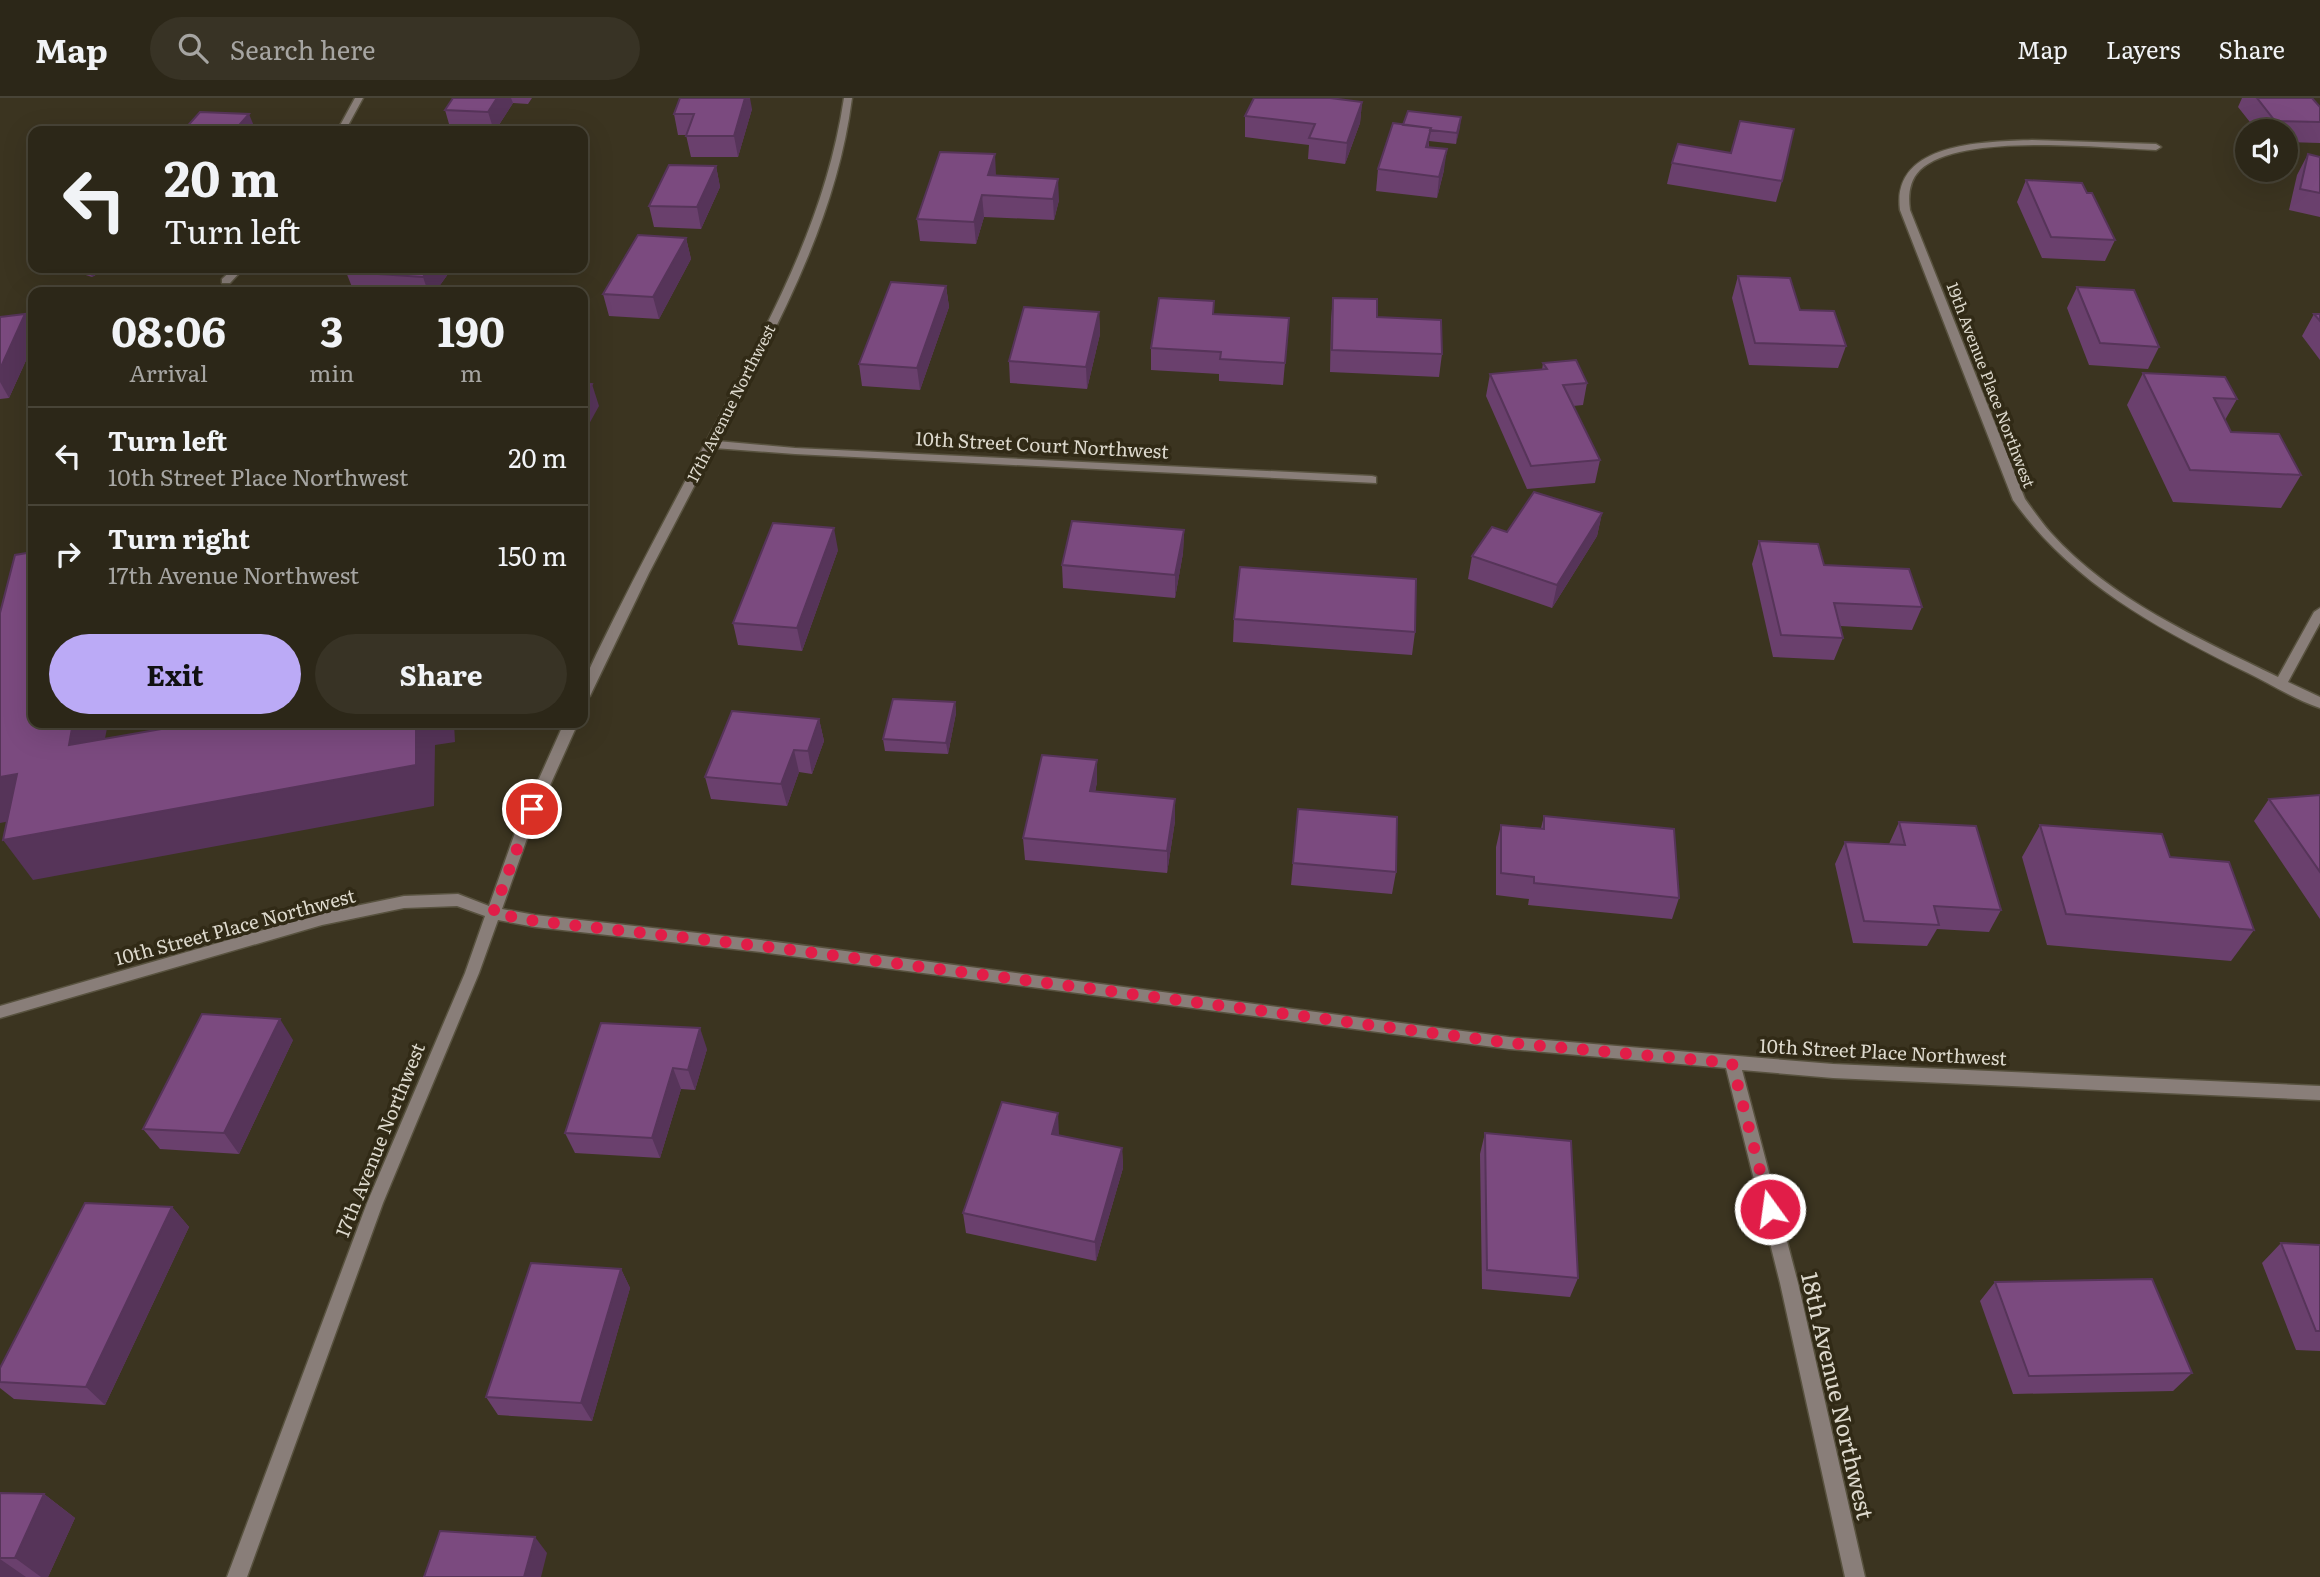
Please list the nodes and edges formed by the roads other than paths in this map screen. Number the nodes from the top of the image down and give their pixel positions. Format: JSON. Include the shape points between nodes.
{"nodes":[{"id":1,"x":359,"y":98,"type":"edge"},
{"id":2,"x":848,"y":98,"type":"edge"},
{"id":3,"x":344,"y":126,"type":"edge"},
{"id":4,"x":2156,"y":147,"type":"dead end"},
{"id":5,"x":234,"y":273,"type":"edge"},
{"id":6,"x":226,"y":281,"type":"dead end"},
{"id":7,"x":711,"y":444,"type":"junction"},
{"id":8,"x":1372,"y":480,"type":"dead end"},
{"id":9,"x":2320,"y":612,"type":"edge"},
{"id":10,"x":2281,"y":683,"type":"junction"},
{"id":11,"x":588,"y":686,"type":"edge"},
{"id":12,"x":2320,"y":703,"type":"edge"},
{"id":13,"x":569,"y":728,"type":"edge"},
{"id":14,"x":493,"y":913,"type":"junction"},
{"id":15,"x":0,"y":1012,"type":"edge"},
{"id":16,"x":1732,"y":1063,"type":"junction"},
{"id":17,"x":2320,"y":1093,"type":"edge"},
{"id":18,"x":237,"y":1577,"type":"edge"},
{"id":19,"x":1855,"y":1577,"type":"edge"}],
"edges":[{"from":1,"to":3,"type":"street"},
{"from":2,"to":7,"type":"street","name":"17th Avenue Northwest","via":[[824,210],[802,265]]},
{"from":4,"to":10,"type":"street","name":"19th Avenue Place Northwest","via":[[2005,144],[1969,148],[1919,166],[1907,180],[1905,210],[2028,513],[2062,553],[2109,591]]},
{"from":5,"to":6,"type":"street"},
{"from":7,"to":8,"type":"street","name":"10th Street Court Northwest"},
{"from":7,"to":11,"type":"street","name":"17th Avenue Northwest"},
{"from":9,"to":10,"type":"street"},
{"from":10,"to":12,"type":"street","name":"19th Avenue Place Northwest"},
{"from":13,"to":14,"type":"street","name":"17th Avenue Northwest","via":[[523,830]]},
{"from":14,"to":15,"type":"street","name":"10th Street Place Northwest","via":[[458,900],[404,902],[322,919]]},
{"from":14,"to":16,"type":"street","name":"10th Street Place Northwest","via":[[1510,1043]]},
{"from":14,"to":18,"type":"street","name":"17th Avenue Northwest","via":[[375,1203]]},
{"from":16,"to":17,"type":"street","name":"10th Street Place Northwest","via":[[1833,1072]]},
{"from":16,"to":19,"type":"street","name":"18th Avenue Northwest","via":[[1789,1283]]}]}
